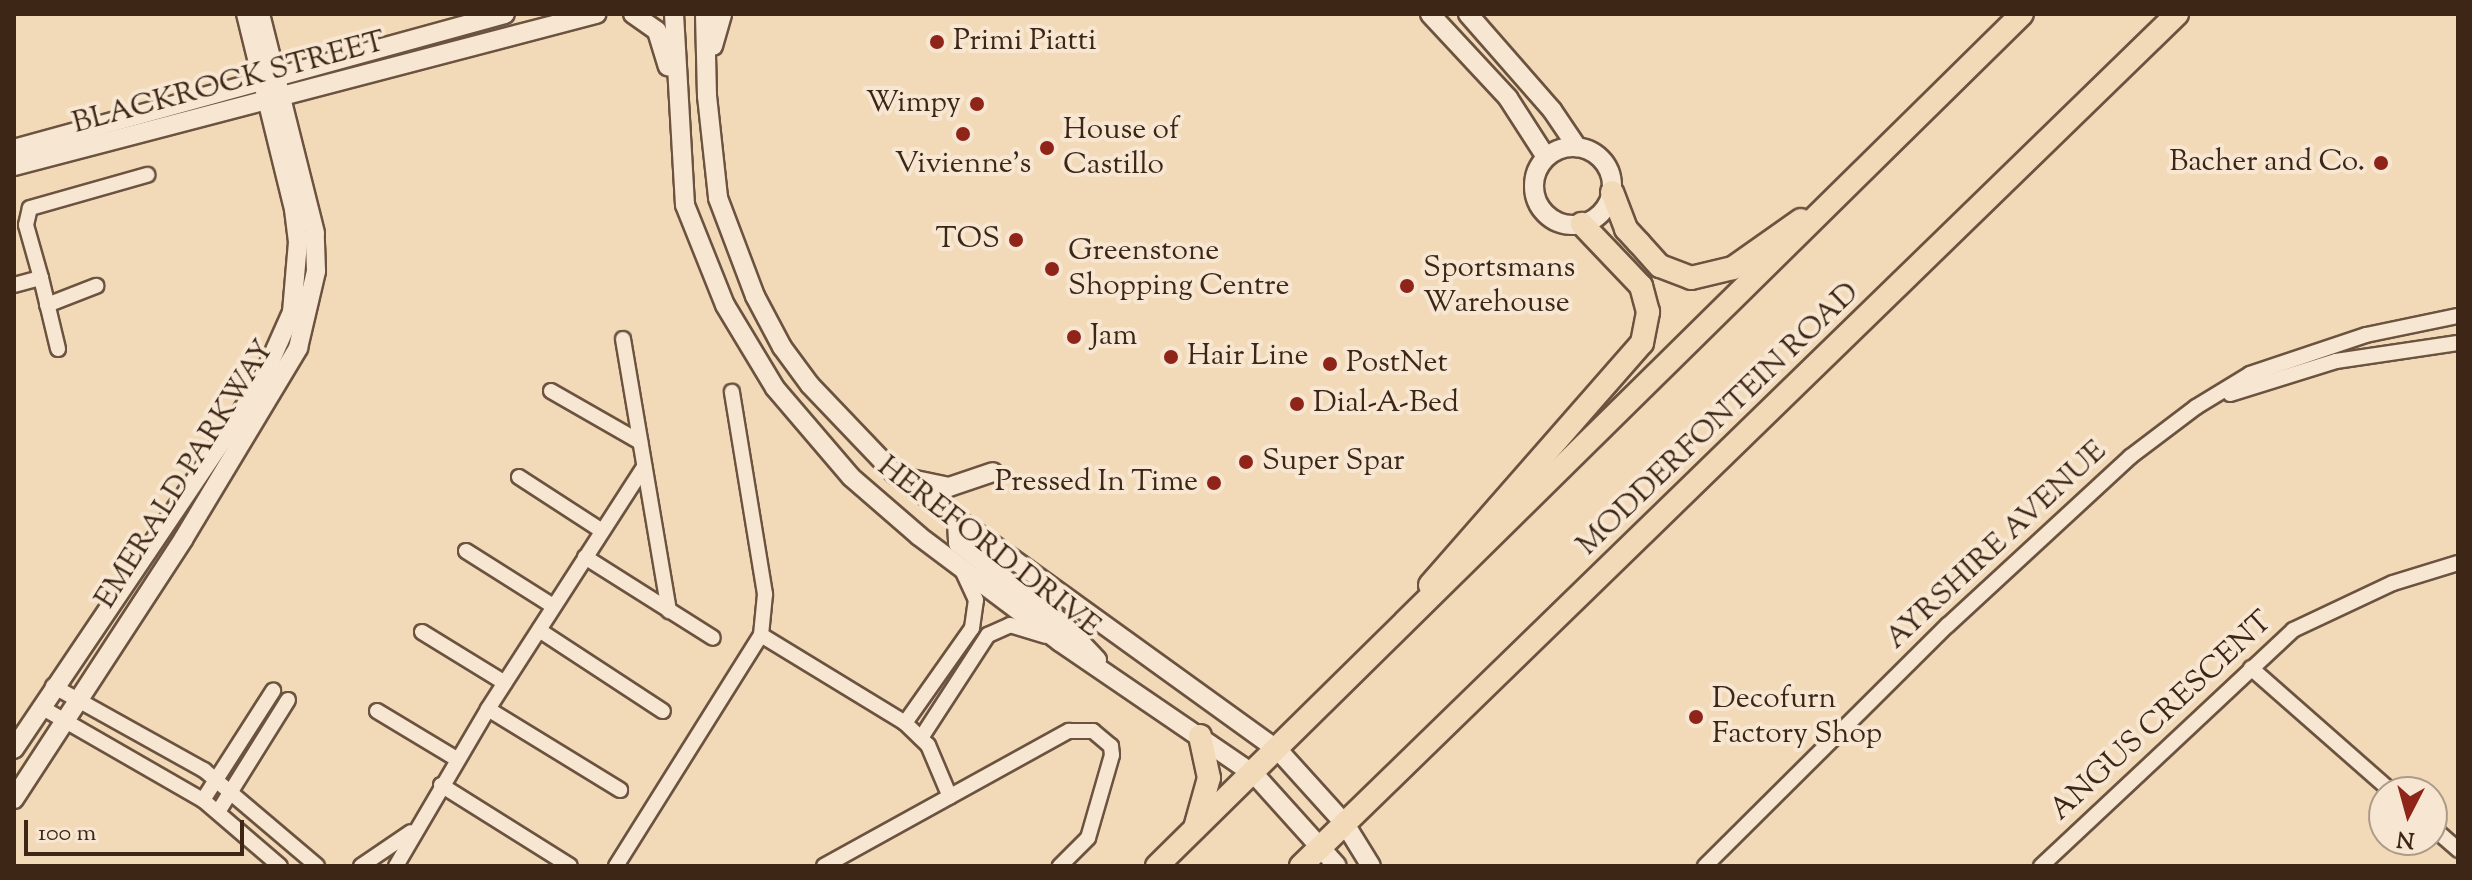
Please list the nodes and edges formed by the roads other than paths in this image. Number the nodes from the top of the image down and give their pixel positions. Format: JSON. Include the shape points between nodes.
{"nodes":[{"id":1,"x":246,"y":14,"type":"edge"},
{"id":2,"x":260,"y":14,"type":"edge"},
{"id":3,"x":505,"y":14,"type":"edge"},
{"id":4,"x":596,"y":14,"type":"edge"},
{"id":5,"x":633,"y":14,"type":"edge"},
{"id":6,"x":674,"y":14,"type":"edge"},
{"id":7,"x":705,"y":14,"type":"edge"},
{"id":8,"x":722,"y":14,"type":"edge"},
{"id":9,"x":1430,"y":14,"type":"edge"},
{"id":10,"x":1468,"y":14,"type":"edge"},
{"id":11,"x":2022,"y":14,"type":"edge"},
{"id":12,"x":2177,"y":14,"type":"edge"},
{"id":13,"x":270,"y":80,"type":"junction"},
{"id":14,"x":707,"y":96,"type":"junction"},
{"id":15,"x":276,"y":101,"type":"junction"},
{"id":16,"x":678,"y":132,"type":"junction"},
{"id":17,"x":1577,"y":147,"type":"junction"},
{"id":18,"x":14,"y":149,"type":"edge"},
{"id":19,"x":1546,"y":157,"type":"junction"},
{"id":20,"x":14,"y":166,"type":"edge"},
{"id":21,"x":1866,"y":170,"type":"junction"},
{"id":22,"x":147,"y":175,"type":"dead end"},
{"id":23,"x":1612,"y":192,"type":"junction"},
{"id":24,"x":1582,"y":224,"type":"junction"},
{"id":25,"x":41,"y":278,"type":"junction"},
{"id":26,"x":14,"y":285,"type":"edge"},
{"id":27,"x":96,"y":286,"type":"dead end"},
{"id":28,"x":47,"y":305,"type":"junction"},
{"id":29,"x":2458,"y":316,"type":"edge"},
{"id":30,"x":623,"y":339,"type":"dead end"},
{"id":31,"x":2458,"y":343,"type":"edge"},
{"id":32,"x":58,"y":349,"type":"dead end"},
{"id":33,"x":551,"y":391,"type":"dead end"},
{"id":34,"x":732,"y":392,"type":"dead end"},
{"id":35,"x":2196,"y":407,"type":"junction"},
{"id":36,"x":640,"y":442,"type":"junction"},
{"id":37,"x":644,"y":467,"type":"junction"},
{"id":38,"x":993,"y":472,"type":"dead end"},
{"id":39,"x":895,"y":474,"type":"junction"},
{"id":40,"x":519,"y":477,"type":"dead end"},
{"id":41,"x":957,"y":522,"type":"junction"},
{"id":42,"x":602,"y":531,"type":"junction"},
{"id":43,"x":466,"y":551,"type":"dead end"},
{"id":44,"x":585,"y":557,"type":"junction"},
{"id":45,"x":2458,"y":563,"type":"edge"},
{"id":46,"x":959,"y":566,"type":"junction"},
{"id":47,"x":553,"y":606,"type":"junction"},
{"id":48,"x":669,"y":611,"type":"junction"},
{"id":49,"x":539,"y":630,"type":"junction"},
{"id":50,"x":422,"y":632,"type":"dead end"},
{"id":51,"x":1398,"y":633,"type":"junction"},
{"id":52,"x":761,"y":635,"type":"junction"},
{"id":53,"x":713,"y":638,"type":"dead end"},
{"id":54,"x":1060,"y":642,"type":"junction"},
{"id":55,"x":2251,"y":668,"type":"junction"},
{"id":56,"x":1105,"y":672,"type":"junction"},
{"id":57,"x":505,"y":683,"type":"junction"},
{"id":58,"x":53,"y":686,"type":"junction"},
{"id":59,"x":273,"y":691,"type":"dead end"},
{"id":60,"x":77,"y":700,"type":"junction"},
{"id":61,"x":288,"y":700,"type":"dead end"},
{"id":62,"x":41,"y":707,"type":"junction"},
{"id":63,"x":488,"y":709,"type":"junction"},
{"id":64,"x":377,"y":711,"type":"dead end"},
{"id":65,"x":663,"y":711,"type":"dead end"},
{"id":66,"x":64,"y":720,"type":"junction"},
{"id":67,"x":905,"y":723,"type":"junction"},
{"id":68,"x":1200,"y":736,"type":"junction"},
{"id":69,"x":921,"y":738,"type":"junction"},
{"id":70,"x":14,"y":749,"type":"edge"},
{"id":71,"x":1279,"y":751,"type":"junction"},
{"id":72,"x":457,"y":759,"type":"junction"},
{"id":73,"x":1255,"y":775,"type":"junction"},
{"id":74,"x":2374,"y":776,"type":"edge"},
{"id":75,"x":217,"y":779,"type":"junction"},
{"id":76,"x":441,"y":785,"type":"junction"},
{"id":77,"x":232,"y":790,"type":"junction"},
{"id":78,"x":620,"y":790,"type":"dead end"},
{"id":79,"x":950,"y":797,"type":"junction"},
{"id":80,"x":14,"y":799,"type":"edge"},
{"id":81,"x":203,"y":800,"type":"junction"},
{"id":82,"x":218,"y":812,"type":"junction"},
{"id":83,"x":1345,"y":824,"type":"junction"},
{"id":84,"x":412,"y":832,"type":"junction"},
{"id":85,"x":1193,"y":833,"type":"junction"},
{"id":86,"x":1321,"y":847,"type":"junction"},
{"id":87,"x":280,"y":866,"type":"edge"},
{"id":88,"x":317,"y":866,"type":"edge"},
{"id":89,"x":361,"y":866,"type":"edge"},
{"id":90,"x":396,"y":866,"type":"edge"},
{"id":91,"x":570,"y":866,"type":"edge"},
{"id":92,"x":616,"y":866,"type":"edge"},
{"id":93,"x":824,"y":866,"type":"edge"},
{"id":94,"x":1060,"y":866,"type":"edge"},
{"id":95,"x":1157,"y":866,"type":"edge"},
{"id":96,"x":1301,"y":866,"type":"edge"},
{"id":97,"x":1337,"y":866,"type":"edge"},
{"id":98,"x":1371,"y":866,"type":"edge"},
{"id":99,"x":1705,"y":866,"type":"edge"},
{"id":100,"x":2041,"y":866,"type":"edge"}],
"edges":[{"from":1,"to":13,"type":"street","name":"EMERALD PARKWAY"},
{"from":2,"to":13,"type":"street","name":"EMERALD PARKWAY"},
{"from":3,"to":13,"type":"street","name":"BLACKROCK STREET"},
{"from":4,"to":15,"type":"street","name":"BLACKROCK STREET"},
{"from":5,"to":16,"type":"street","via":[[650,22],[661,42]]},
{"from":6,"to":16,"type":"street","name":"HEREFORD DRIVE"},
{"from":7,"to":14,"type":"street","name":"HEREFORD DRIVE"},
{"from":8,"to":14,"type":"street"},
{"from":9,"to":19,"type":"street","via":[[1508,98]]},
{"from":10,"to":17,"type":"street","via":[[1552,110]]},
{"from":11,"to":21,"type":"main road"},
{"from":12,"to":83,"type":"main road","name":"MODDERFONTEIN ROAD"},
{"from":13,"to":15,"type":"street","name":"EMERALD PARKWAY"},
{"from":13,"to":18,"type":"street","name":"BLACKROCK STREET"},
{"from":14,"to":39,"type":"street","name":"HEREFORD DRIVE","via":[[718,198],[755,296],[810,385]]},
{"from":15,"to":20,"type":"street","name":"BLACKROCK STREET"},
{"from":15,"to":58,"type":"street","name":"EMERALD PARKWAY","via":[[298,242],[296,296],[280,347],[226,436]]},
{"from":15,"to":60,"type":"street","name":"EMERALD PARKWAY","via":[[315,233],[316,271],[298,348],[184,538]]},
{"from":16,"to":46,"type":"street","name":"HEREFORD DRIVE","via":[[685,205],[697,245],[725,305],[775,388],[851,477]]},
{"from":17,"to":19,"type":"street","via":[[1559,148]]},
{"from":17,"to":23,"type":"street","via":[[1607,165]]},
{"from":19,"to":24,"type":"street","via":[[1535,175],[1536,199],[1551,219]]},
{"from":21,"to":23,"type":"main road","via":[[1758,252],[1714,276],[1691,278],[1660,266],[1626,229]]},
{"from":21,"to":51,"type":"main road"},
{"from":22,"to":25,"type":"street","via":[[30,208],[26,225]]},
{"from":23,"to":24,"type":"street","via":[[1600,215]]},
{"from":24,"to":51,"type":"main road","via":[[1641,286],[1648,312],[1642,343],[1434,578]]},
{"from":25,"to":26,"type":"street"},
{"from":25,"to":28,"type":"street"},
{"from":27,"to":28,"type":"street"},
{"from":28,"to":32,"type":"street"},
{"from":29,"to":35,"type":"street","name":"AYRSHIRE AVENUE","via":[[2366,335],[2250,374]]},
{"from":30,"to":36,"type":"street"},
{"from":31,"to":35,"type":"street","name":"AYRSHIRE AVENUE","via":[[2336,361]]},
{"from":33,"to":36,"type":"street"},
{"from":34,"to":52,"type":"street","via":[[765,594]]},
{"from":35,"to":99,"type":"street","name":"AYRSHIRE AVENUE","via":[[2130,457],[1948,625]]},
{"from":36,"to":37,"type":"street"},
{"from":37,"to":42,"type":"street"},
{"from":37,"to":48,"type":"street"},
{"from":38,"to":39,"type":"street","via":[[949,487]]},
{"from":39,"to":41,"type":"street","name":"HEREFORD DRIVE"},
{"from":40,"to":42,"type":"street"},
{"from":41,"to":56,"type":"street","via":[[958,543],[1062,623]]},
{"from":41,"to":71,"type":"street","name":"HEREFORD DRIVE"},
{"from":42,"to":44,"type":"street"},
{"from":43,"to":47,"type":"street"},
{"from":44,"to":47,"type":"street"},
{"from":44,"to":48,"type":"street"},
{"from":45,"to":55,"type":"street","name":"ANGUS CRESCENT","via":[[2313,618]]},
{"from":46,"to":54,"type":"street","name":"HEREFORD DRIVE"},
{"from":46,"to":67,"type":"street","via":[[976,600],[975,620]]},
{"from":47,"to":49,"type":"street"},
{"from":48,"to":53,"type":"street"},
{"from":49,"to":57,"type":"street"},
{"from":49,"to":65,"type":"street"},
{"from":50,"to":57,"type":"street"},
{"from":51,"to":71,"type":"main road"},
{"from":52,"to":67,"type":"street"},
{"from":52,"to":92,"type":"street"},
{"from":54,"to":56,"type":"street","name":"HEREFORD DRIVE"},
{"from":54,"to":69,"type":"street","via":[[1010,625],[988,635]]},
{"from":55,"to":74,"type":"street"},
{"from":55,"to":100,"type":"street","name":"ANGUS CRESCENT"},
{"from":56,"to":68,"type":"street","name":"HEREFORD DRIVE"},
{"from":57,"to":63,"type":"street"},
{"from":58,"to":60,"type":"street"},
{"from":58,"to":62,"type":"street","name":"EMERALD PARKWAY"},
{"from":59,"to":75,"type":"street"},
{"from":60,"to":66,"type":"street","name":"EMERALD PARKWAY"},
{"from":60,"to":75,"type":"street"},
{"from":61,"to":77,"type":"street"},
{"from":62,"to":66,"type":"street"},
{"from":62,"to":70,"type":"street","name":"EMERALD PARKWAY"},
{"from":63,"to":72,"type":"street"},
{"from":63,"to":78,"type":"street"},
{"from":64,"to":72,"type":"street"},
{"from":66,"to":80,"type":"street","name":"EMERALD PARKWAY"},
{"from":66,"to":81,"type":"street"},
{"from":67,"to":69,"type":"street"},
{"from":68,"to":73,"type":"street","name":"HEREFORD DRIVE"},
{"from":68,"to":85,"type":"main road","via":[[1209,778]]},
{"from":69,"to":79,"type":"street"},
{"from":71,"to":73,"type":"main road"},
{"from":71,"to":83,"type":"street","name":"HEREFORD DRIVE"},
{"from":72,"to":76,"type":"street"},
{"from":73,"to":85,"type":"main road"},
{"from":73,"to":86,"type":"street","name":"HEREFORD DRIVE"},
{"from":75,"to":77,"type":"street"},
{"from":75,"to":81,"type":"street"},
{"from":76,"to":84,"type":"street"},
{"from":76,"to":91,"type":"street"},
{"from":77,"to":82,"type":"street"},
{"from":77,"to":88,"type":"street"},
{"from":79,"to":93,"type":"street"},
{"from":79,"to":94,"type":"street","via":[[1069,731],[1103,736],[1112,755],[1096,820],[1088,838]]},
{"from":81,"to":82,"type":"street"},
{"from":82,"to":87,"type":"street"},
{"from":83,"to":86,"type":"main road","name":"MODDERFONTEIN ROAD"},
{"from":83,"to":98,"type":"street","name":"HEREFORD DRIVE"},
{"from":84,"to":89,"type":"street"},
{"from":84,"to":90,"type":"street"},
{"from":85,"to":95,"type":"main road"},
{"from":86,"to":96,"type":"main road","name":"MODDERFONTEIN ROAD"},
{"from":86,"to":97,"type":"street","name":"HEREFORD DRIVE"}]}
